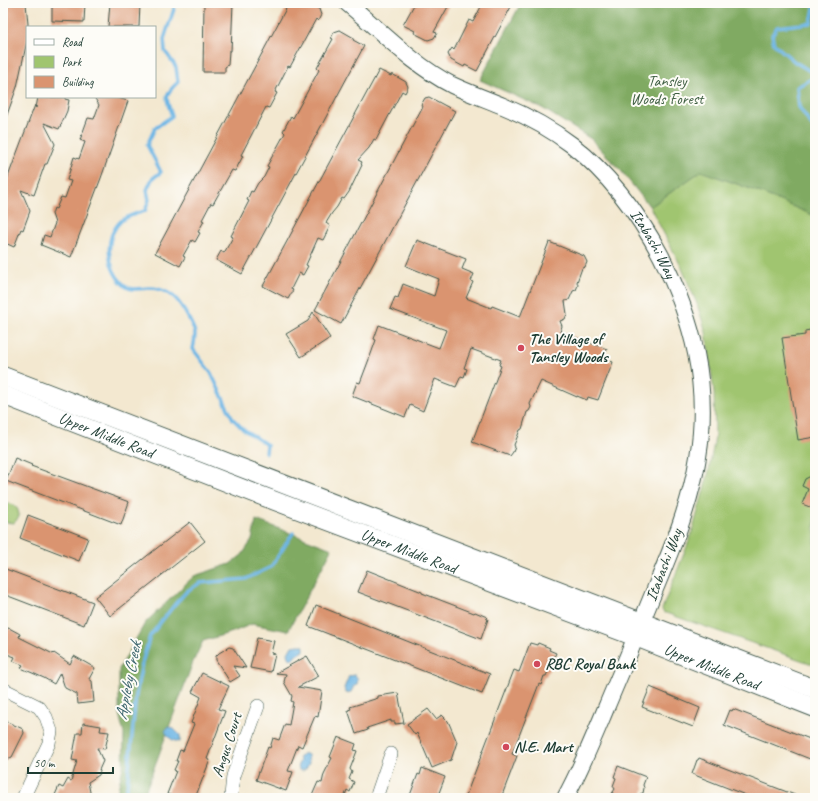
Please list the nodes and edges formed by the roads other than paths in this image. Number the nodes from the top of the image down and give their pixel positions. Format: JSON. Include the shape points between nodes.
{"nodes":[{"id":1,"x":347,"y":3,"type":"edge"},
{"id":2,"x":3,"y":376,"type":"edge"},
{"id":3,"x":3,"y":395,"type":"edge"},
{"id":4,"x":639,"y":629,"type":"junction"},
{"id":5,"x":3,"y":689,"type":"edge"},
{"id":6,"x":815,"y":689,"type":"edge"},
{"id":7,"x":258,"y":706,"type":"dead end"},
{"id":8,"x":815,"y":708,"type":"edge"},
{"id":9,"x":391,"y":754,"type":"dead end"},
{"id":10,"x":232,"y":797,"type":"edge"},
{"id":11,"x":23,"y":798,"type":"edge"},
{"id":12,"x":376,"y":798,"type":"edge"},
{"id":13,"x":565,"y":798,"type":"edge"}],
"edges":[{"from":1,"to":4,"type":"street","name":"Itabashi Way","via":[[413,60],[430,71],[453,85],[547,128],[571,145],[627,200],[670,274],[682,303],[697,356],[701,382],[701,431],[690,494]]},
{"from":2,"to":4,"type":"main road","name":"Upper Middle Road"},
{"from":3,"to":4,"type":"main road","name":"Upper Middle Road","via":[[234,485]]},
{"from":4,"to":6,"type":"main road","name":"Upper Middle Road"},
{"from":4,"to":8,"type":"main road","name":"Upper Middle Road"},
{"from":4,"to":13,"type":"street","name":"Itabashi Way","via":[[593,741]]},
{"from":5,"to":11,"type":"street","via":[[39,708],[46,717],[51,731],[49,743]]},
{"from":7,"to":10,"type":"street","name":"Angus Court","via":[[233,776]]},
{"from":9,"to":12,"type":"street"}]}
